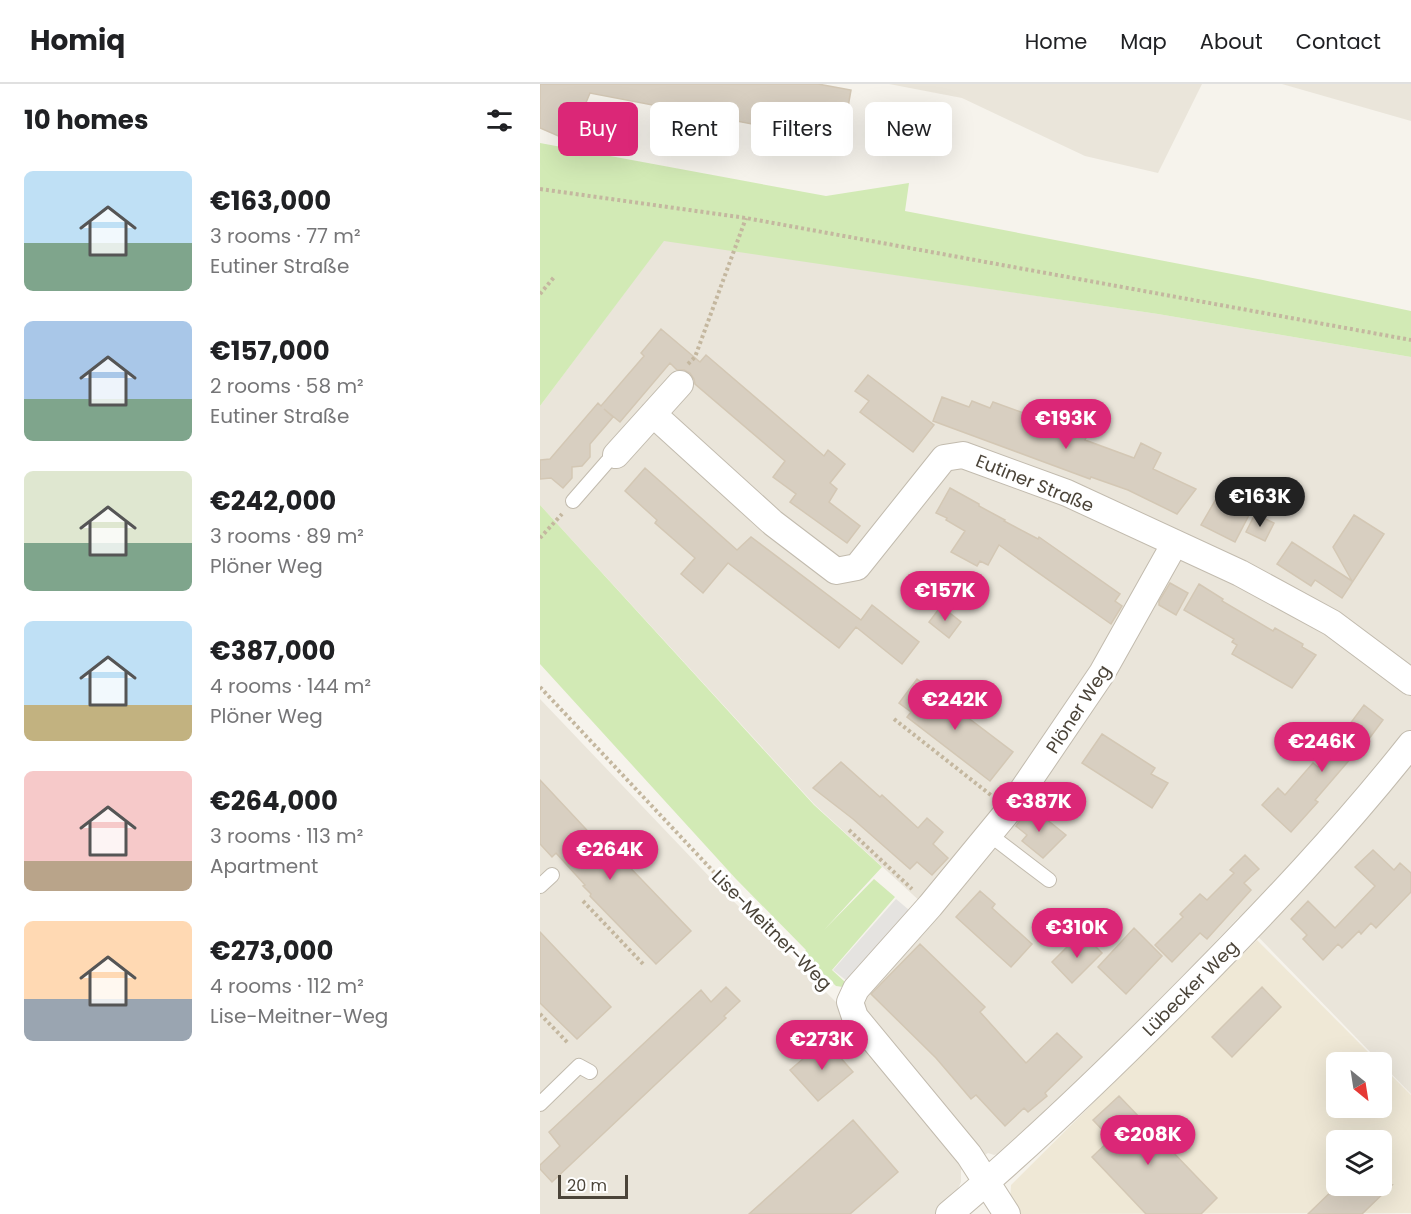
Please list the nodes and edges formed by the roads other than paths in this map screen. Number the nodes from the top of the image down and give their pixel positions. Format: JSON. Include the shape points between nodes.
{"nodes":[{"id":1,"x":680,"y":384,"type":"road end"},
{"id":2,"x":653,"y":414,"type":"junction"},
{"id":3,"x":616,"y":455,"type":"joint"},
{"id":4,"x":573,"y":501,"type":"road end"},
{"id":5,"x":1175,"y":543,"type":"junction"},
{"id":6,"x":1411,"y":682,"type":"edge"},
{"id":7,"x":1411,"y":744,"type":"edge"},
{"id":8,"x":990,"y":835,"type":"junction"},
{"id":9,"x":552,"y":875,"type":"dead end"},
{"id":10,"x":1049,"y":880,"type":"dead end"},
{"id":11,"x":540,"y":886,"type":"edge"},
{"id":12,"x":850,"y":1002,"type":"joint"},
{"id":13,"x":590,"y":1072,"type":"dead end"},
{"id":14,"x":540,"y":1104,"type":"edge"},
{"id":15,"x":987,"y":1182,"type":"junction"},
{"id":16,"x":949,"y":1214,"type":"edge"},
{"id":17,"x":1007,"y":1214,"type":"edge"}],
"edges":[{"from":1,"to":2,"type":"street"},
{"from":2,"to":3,"type":"street"},
{"from":2,"to":5,"type":"street","name":"Eutiner Straße","via":[[773,523],[836,571],[857,567],[944,458],[963,455],[1066,493]]},
{"from":3,"to":4,"type":"lane"},
{"from":5,"to":6,"type":"street","name":"Eutiner Straße","via":[[1332,623]]},
{"from":5,"to":8,"type":"street","name":"Plöner Weg","via":[[1102,674]]},
{"from":7,"to":15,"type":"street","name":"Lübecker Weg","via":[[1368,798],[1253,924],[1104,1075]]},
{"from":8,"to":10,"type":"lane"},
{"from":8,"to":12,"type":"street","name":"Plöner Weg","via":[[855,989]]},
{"from":9,"to":11,"type":"lane"},
{"from":12,"to":15,"type":"street","name":"Lise-Meitner-Weg","via":[[855,1017]]},
{"from":13,"to":14,"type":"lane","via":[[579,1066]]},
{"from":15,"to":16,"type":"street","name":"Lübecker Weg"},
{"from":15,"to":17,"type":"street","name":"Lise-Meitner-Weg"}]}
